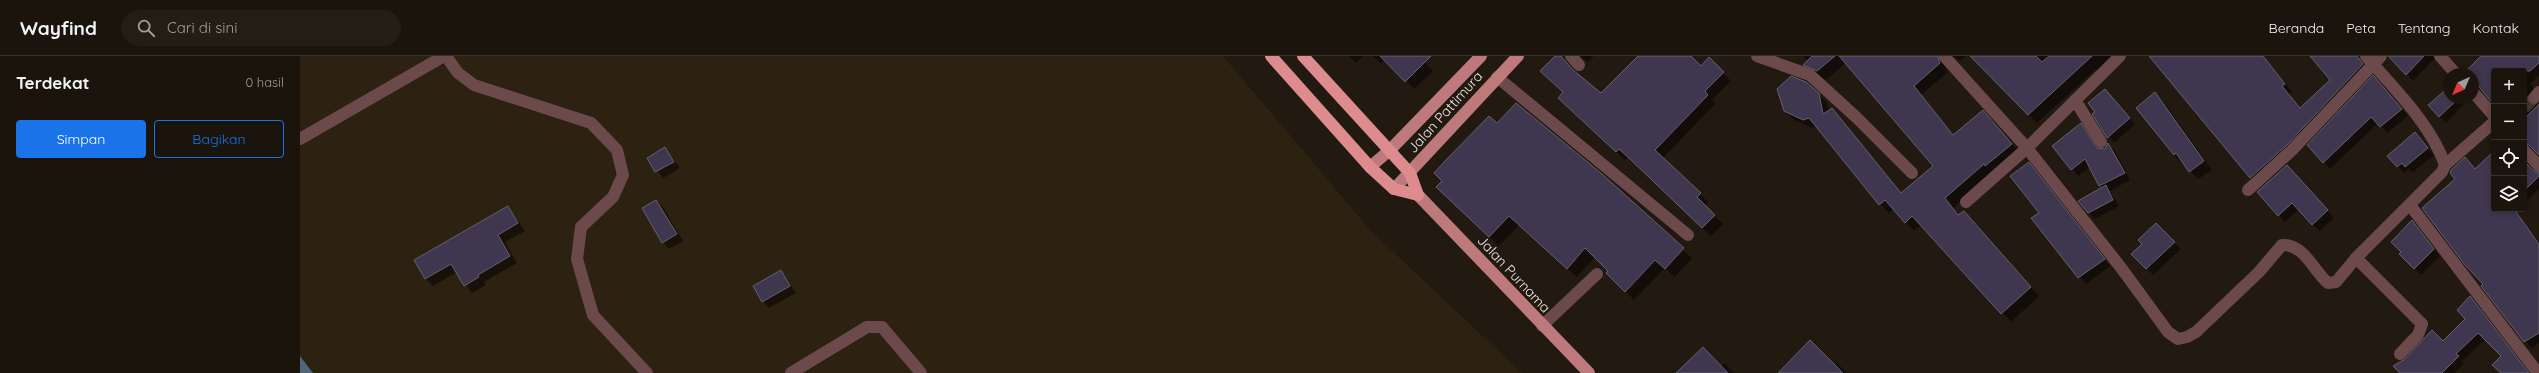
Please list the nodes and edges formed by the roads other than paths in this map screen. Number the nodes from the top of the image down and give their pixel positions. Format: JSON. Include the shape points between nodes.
{"nodes":[{"id":1,"x":445,"y":56,"type":"edge"},
{"id":2,"x":1271,"y":56,"type":"edge"},
{"id":3,"x":1303,"y":56,"type":"edge"},
{"id":4,"x":1481,"y":56,"type":"edge"},
{"id":5,"x":1518,"y":56,"type":"edge"},
{"id":6,"x":1571,"y":56,"type":"edge"},
{"id":7,"x":1756,"y":56,"type":"edge"},
{"id":8,"x":1944,"y":56,"type":"edge"},
{"id":9,"x":2120,"y":56,"type":"edge"},
{"id":10,"x":2440,"y":56,"type":"edge"},
{"id":11,"x":2374,"y":59,"type":"edge"},
{"id":12,"x":1579,"y":65,"type":"dead end"},
{"id":13,"x":2451,"y":68,"type":"edge"},
{"id":14,"x":1497,"y":77,"type":"junction"},
{"id":15,"x":2479,"y":99,"type":"edge"},
{"id":16,"x":2075,"y":100,"type":"junction"},
{"id":17,"x":2491,"y":113,"type":"edge"},
{"id":18,"x":2491,"y":125,"type":"edge"},
{"id":19,"x":300,"y":139,"type":"edge"},
{"id":20,"x":2101,"y":142,"type":"dead end"},
{"id":21,"x":2028,"y":148,"type":"junction"},
{"id":22,"x":1390,"y":150,"type":"junction"},
{"id":23,"x":2527,"y":153,"type":"edge"},
{"id":24,"x":2445,"y":165,"type":"junction"},
{"id":25,"x":2539,"y":166,"type":"edge"},
{"id":26,"x":1370,"y":167,"type":"junction"},
{"id":27,"x":1410,"y":173,"type":"junction"},
{"id":28,"x":1912,"y":173,"type":"dead end"},
{"id":29,"x":1394,"y":189,"type":"junction"},
{"id":30,"x":2248,"y":190,"type":"dead end"},
{"id":31,"x":1418,"y":195,"type":"junction"},
{"id":32,"x":1966,"y":202,"type":"dead end"},
{"id":33,"x":2410,"y":205,"type":"junction"},
{"id":34,"x":1688,"y":235,"type":"dead end"},
{"id":35,"x":2356,"y":258,"type":"junction"},
{"id":36,"x":1597,"y":274,"type":"dead end"},
{"id":37,"x":1542,"y":326,"type":"junction"},
{"id":38,"x":2400,"y":354,"type":"dead end"},
{"id":39,"x":647,"y":373,"type":"edge"},
{"id":40,"x":791,"y":373,"type":"edge"},
{"id":41,"x":921,"y":373,"type":"edge"},
{"id":42,"x":1589,"y":373,"type":"edge"},
{"id":43,"x":2538,"y":373,"type":"edge"}],
"edges":[{"from":1,"to":19,"type":"street"},
{"from":1,"to":39,"type":"street","via":[[458,73],[474,85],[591,123],[616,150],[623,175],[613,197],[581,227],[577,259],[593,315]]},
{"from":2,"to":26,"type":"highway"},
{"from":3,"to":22,"type":"highway"},
{"from":4,"to":22,"type":"main road","name":"Jalan Pattimura"},
{"from":5,"to":14,"type":"main road","name":"Jalan Pattimura"},
{"from":6,"to":12,"type":"street"},
{"from":7,"to":28,"type":"street","via":[[1810,75]]},
{"from":8,"to":21,"type":"street"},
{"from":9,"to":16,"type":"street"},
{"from":10,"to":13,"type":"street"},
{"from":11,"to":24,"type":"street","via":[[2435,143]]},
{"from":11,"to":30,"type":"street","via":[[2291,151]]},
{"from":14,"to":27,"type":"main road","name":"Jalan Pattimura"},
{"from":14,"to":34,"type":"street"},
{"from":15,"to":17,"type":"street"},
{"from":16,"to":20,"type":"street"},
{"from":16,"to":21,"type":"street"},
{"from":18,"to":24,"type":"street"},
{"from":21,"to":32,"type":"street"},
{"from":21,"to":35,"type":"street","via":[[2122,268],[2168,332],[2178,339],[2196,332],[2259,272],[2282,245],[2290,244],[2299,249],[2328,283],[2336,282]]},
{"from":22,"to":26,"type":"main road","name":"Jalan Pattimura"},
{"from":22,"to":27,"type":"highway"},
{"from":23,"to":25,"type":"street"},
{"from":24,"to":33,"type":"street","via":[[2436,179]]},
{"from":26,"to":29,"type":"highway"},
{"from":27,"to":29,"type":"main road","name":"Jalan Pattimura"},
{"from":27,"to":31,"type":"highway"},
{"from":29,"to":31,"type":"highway"},
{"from":31,"to":37,"type":"main road","name":"Jalan Purnama"},
{"from":33,"to":35,"type":"street"},
{"from":33,"to":43,"type":"street"},
{"from":35,"to":38,"type":"street","via":[[2422,324],[2418,335]]},
{"from":36,"to":37,"type":"street"},
{"from":37,"to":42,"type":"main road","name":"Jalan Purnama"},
{"from":40,"to":41,"type":"street","via":[[867,327],[875,325],[882,327]]}]}
